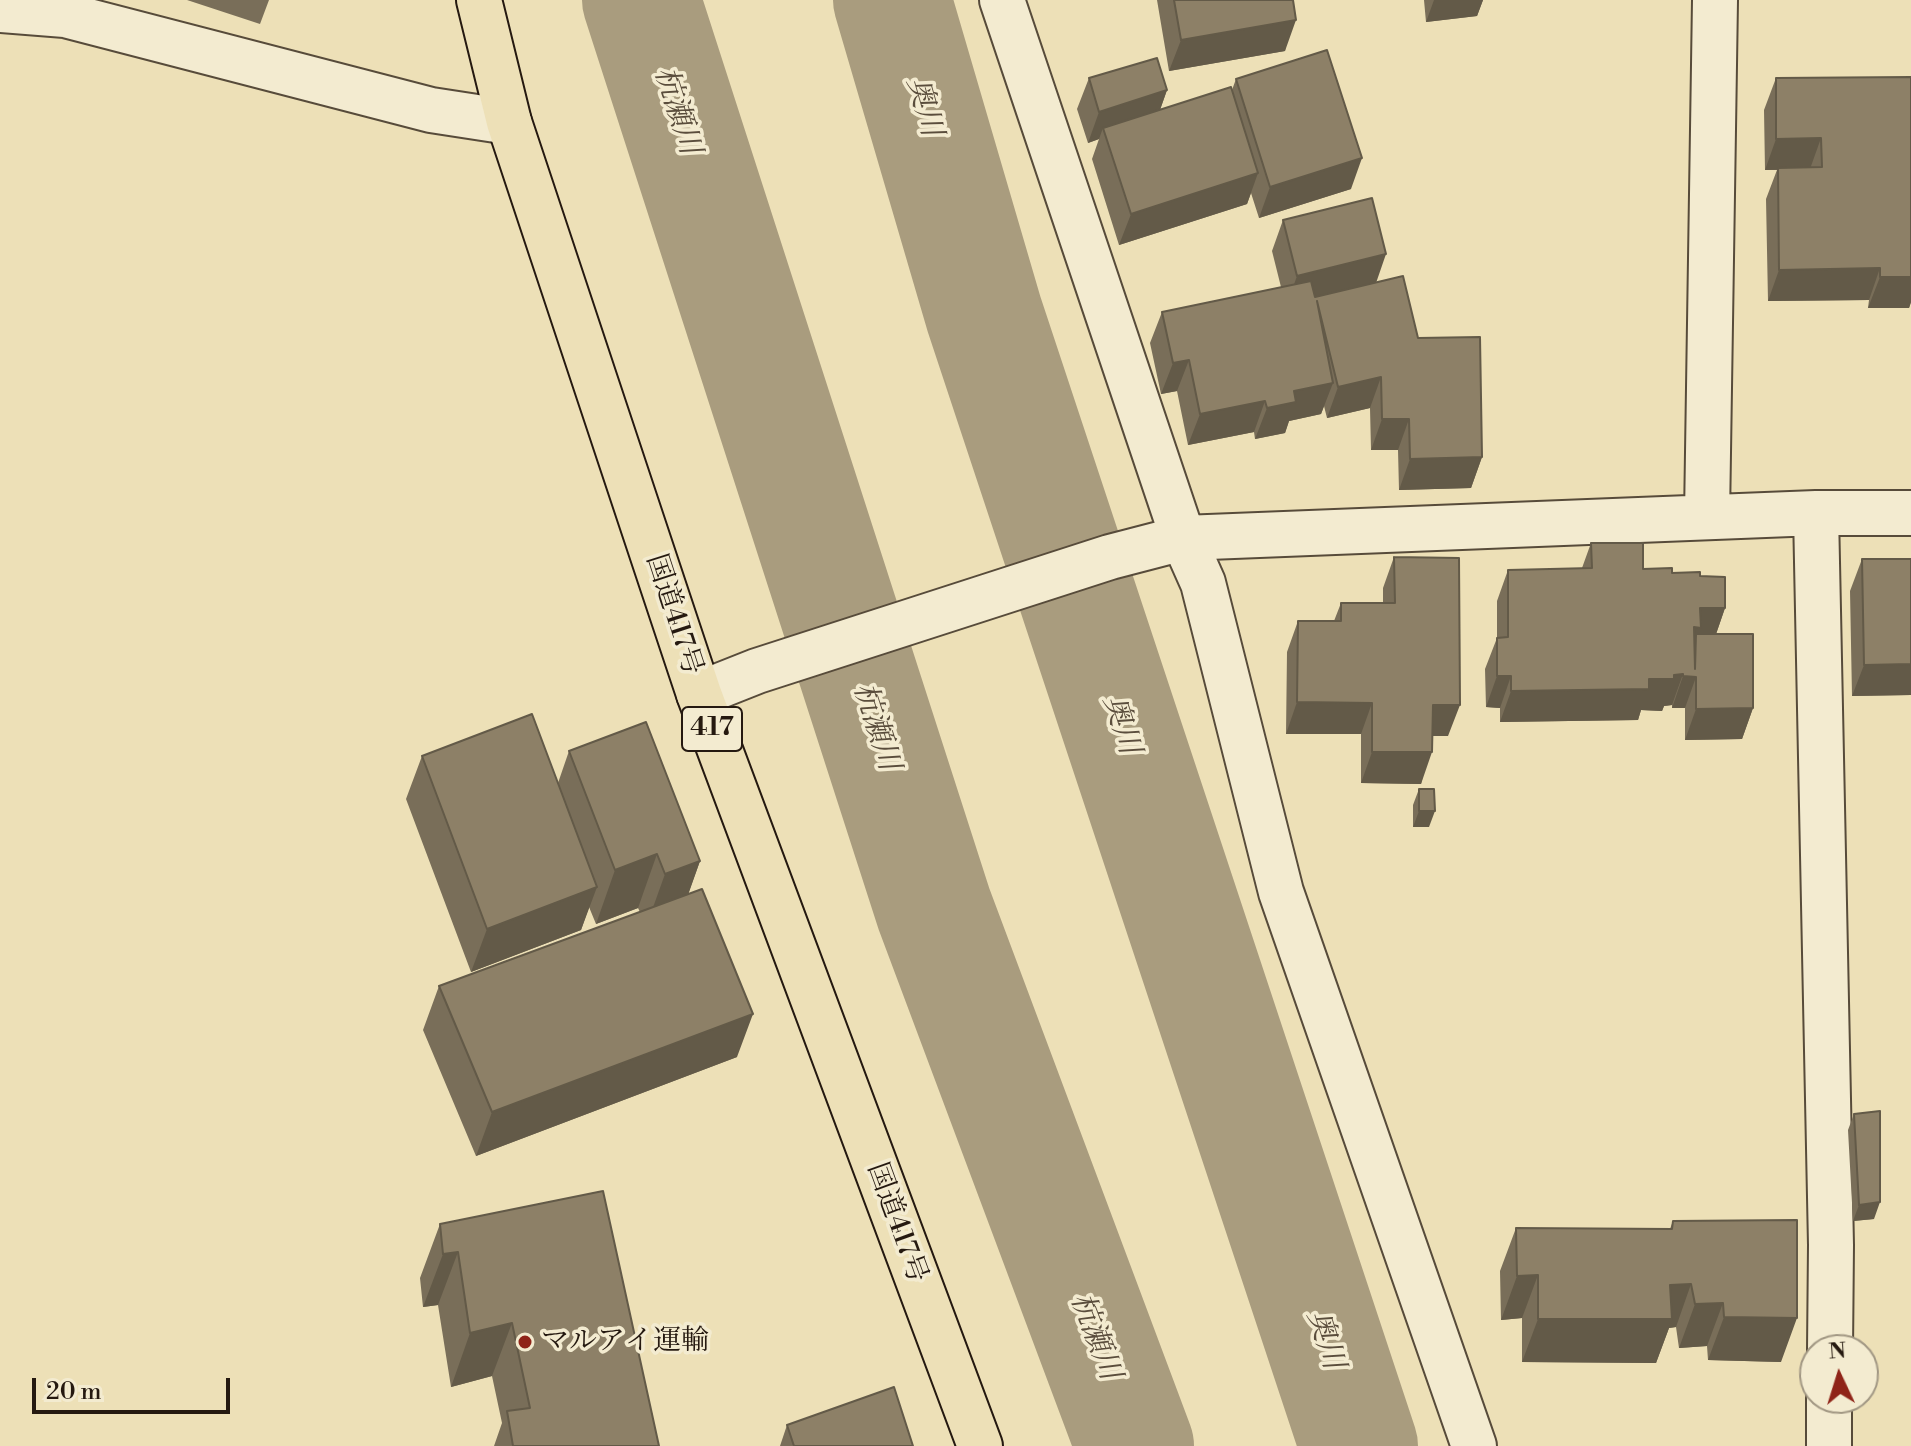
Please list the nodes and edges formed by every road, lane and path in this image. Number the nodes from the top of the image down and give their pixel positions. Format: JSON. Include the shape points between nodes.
{"nodes":[{"id":1,"x":479,"y":0,"type":"edge"},
{"id":2,"x":1002,"y":0,"type":"edge"},
{"id":3,"x":1715,"y":0,"type":"edge"},
{"id":4,"x":0,"y":10,"type":"edge"},
{"id":5,"x":509,"y":122,"type":"junction"},
{"id":6,"x":1816,"y":513,"type":"junction"},
{"id":7,"x":1911,"y":513,"type":"edge"},
{"id":8,"x":1707,"y":517,"type":"junction"},
{"id":9,"x":1183,"y":538,"type":"junction"},
{"id":10,"x":699,"y":694,"type":"junction"},
{"id":11,"x":1830,"y":1334,"type":"edge"},
{"id":12,"x":1829,"y":1414,"type":"edge"},
{"id":13,"x":980,"y":1446,"type":"edge"},
{"id":14,"x":1474,"y":1446,"type":"edge"},
{"id":15,"x":1829,"y":1446,"type":"edge"}],
"edges":[{"from":1,"to":5,"type":"highway","name":"国道417号","number":"417"},
{"from":2,"to":9,"type":"street"},
{"from":3,"to":8,"type":"street"},
{"from":4,"to":5,"type":"street","via":[[65,15],[431,110]]},
{"from":5,"to":10,"type":"highway","name":"国道417号","number":"417"},
{"from":6,"to":7,"type":"street"},
{"from":6,"to":8,"type":"street"},
{"from":6,"to":11,"type":"street"},
{"from":8,"to":9,"type":"street"},
{"from":9,"to":10,"type":"street","via":[[1110,557]]},
{"from":9,"to":14,"type":"street","via":[[1203,583],[1281,892]]},
{"from":10,"to":13,"type":"highway","name":"国道417号","number":"417"},
{"from":12,"to":15,"type":"street"}]}
